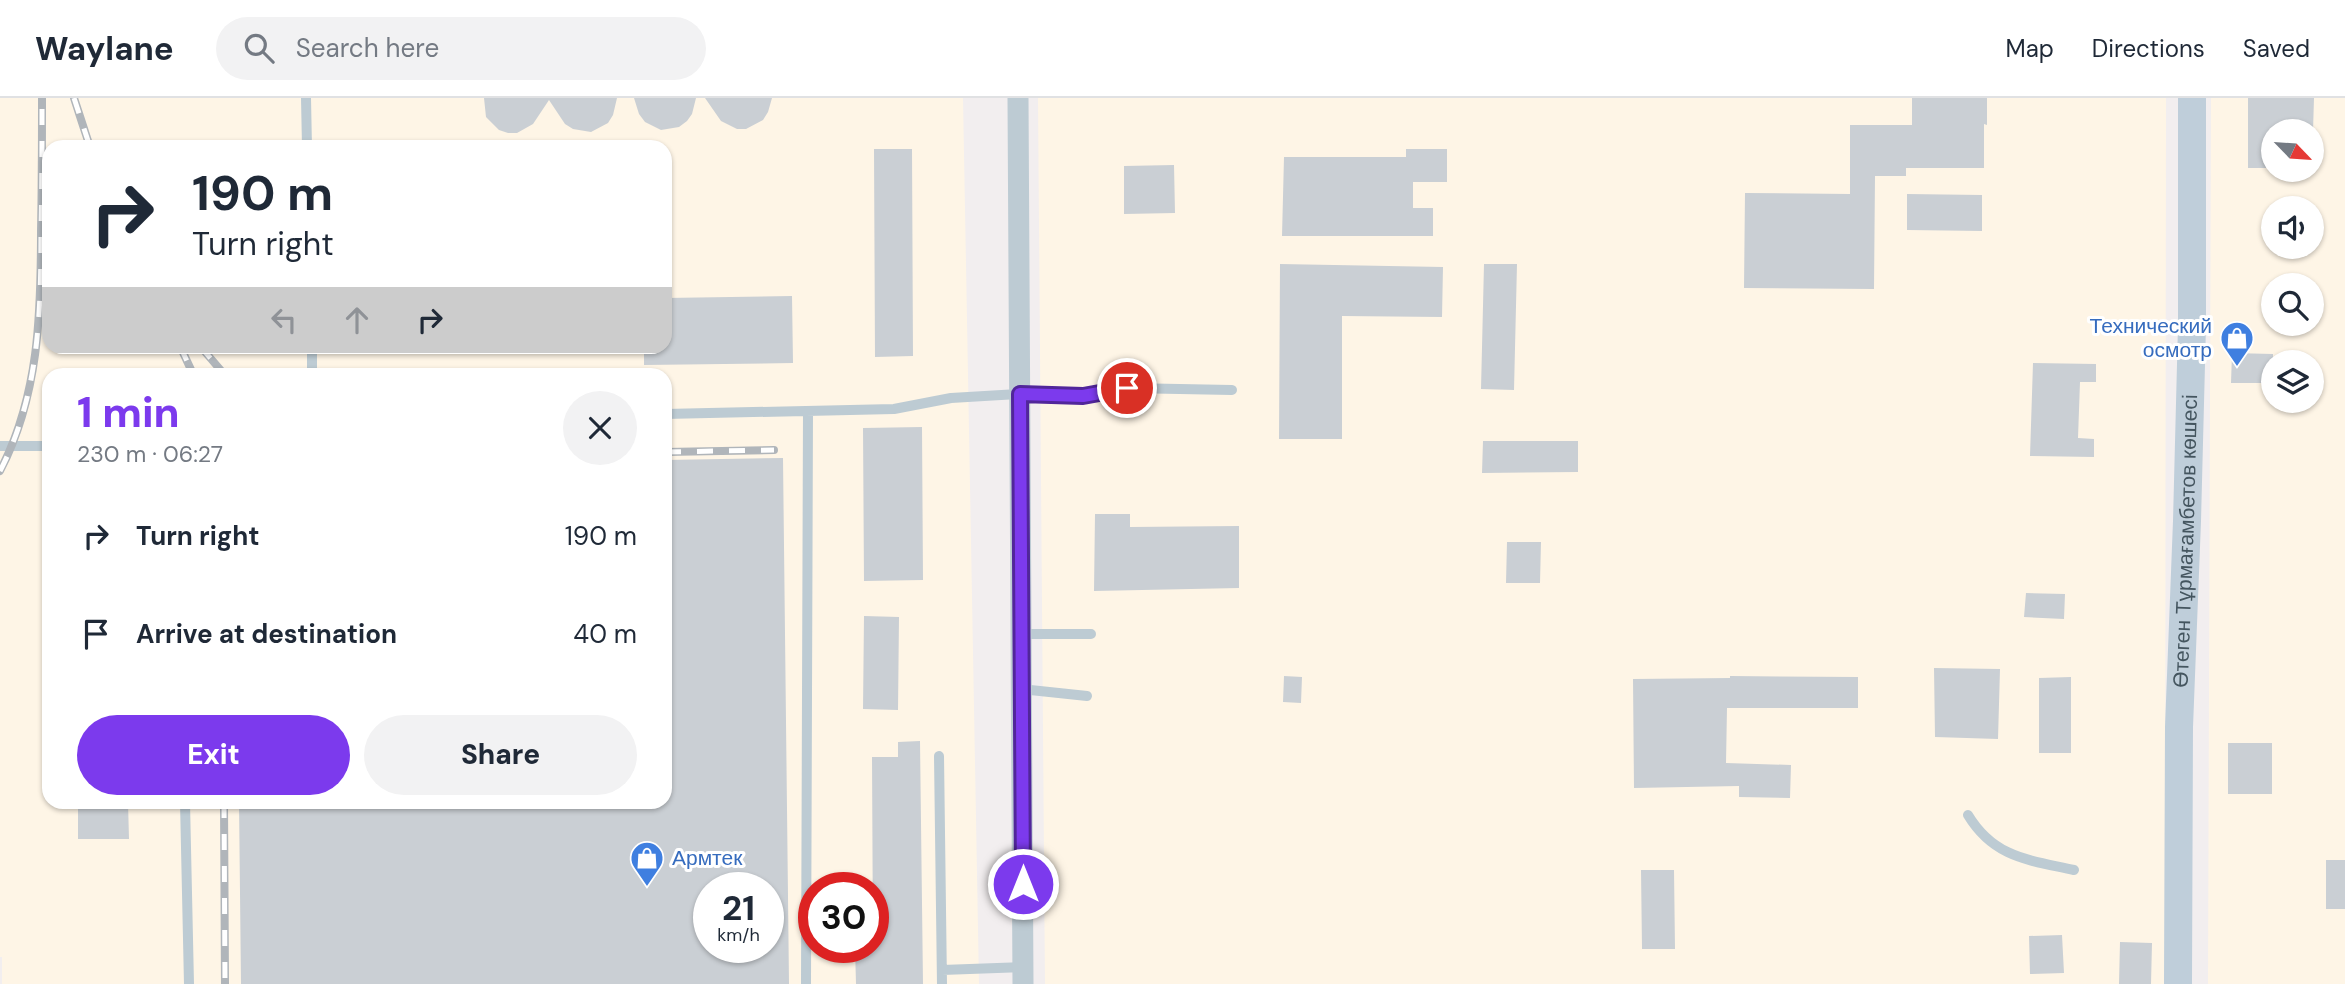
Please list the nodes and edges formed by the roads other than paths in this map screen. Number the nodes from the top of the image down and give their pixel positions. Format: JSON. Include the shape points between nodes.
{"nodes":[{"id":1,"x":306,"y":98,"type":"edge"},
{"id":2,"x":1018,"y":98,"type":"edge"},
{"id":3,"x":2192,"y":98,"type":"edge"},
{"id":4,"x":307,"y":140,"type":"edge"},
{"id":5,"x":1232,"y":390,"type":"dead end"},
{"id":6,"x":1020,"y":394,"type":"junction"},
{"id":7,"x":808,"y":411,"type":"junction"},
{"id":8,"x":672,"y":414,"type":"edge"},
{"id":9,"x":0,"y":446,"type":"edge"},
{"id":10,"x":42,"y":446,"type":"edge"},
{"id":11,"x":1021,"y":634,"type":"junction"},
{"id":12,"x":1091,"y":634,"type":"dead end"},
{"id":13,"x":1021,"y":690,"type":"junction"},
{"id":14,"x":1087,"y":696,"type":"dead end"},
{"id":15,"x":939,"y":756,"type":"dead end"},
{"id":16,"x":185,"y":809,"type":"edge"},
{"id":17,"x":1968,"y":815,"type":"dead end"},
{"id":18,"x":2074,"y":870,"type":"dead end"},
{"id":19,"x":942,"y":971,"type":"junction"},
{"id":20,"x":1023,"y":979,"type":"edge"},
{"id":21,"x":189,"y":984,"type":"edge"},
{"id":22,"x":806,"y":984,"type":"edge"},
{"id":23,"x":942,"y":984,"type":"edge"},
{"id":24,"x":2178,"y":984,"type":"edge"}],
"edges":[{"from":1,"to":4,"type":"lane"},
{"from":2,"to":6,"type":"street"},
{"from":3,"to":24,"type":"street","name":"Өтеген Тұрмағамбетов көшесі"},
{"from":5,"to":6,"type":"lane","via":[[1127,388],[1083,396]]},
{"from":6,"to":7,"type":"lane","via":[[951,398],[894,409]]},
{"from":6,"to":11,"type":"street"},
{"from":7,"to":8,"type":"lane"},
{"from":7,"to":22,"type":"lane"},
{"from":9,"to":10,"type":"lane"},
{"from":11,"to":12,"type":"lane"},
{"from":11,"to":13,"type":"street"},
{"from":13,"to":14,"type":"lane"},
{"from":13,"to":20,"type":"street"},
{"from":15,"to":19,"type":"lane"},
{"from":16,"to":21,"type":"lane"},
{"from":17,"to":18,"type":"lane","via":[[1991,844],[2030,860]]},
{"from":19,"to":20,"type":"lane"},
{"from":19,"to":23,"type":"lane"}]}
